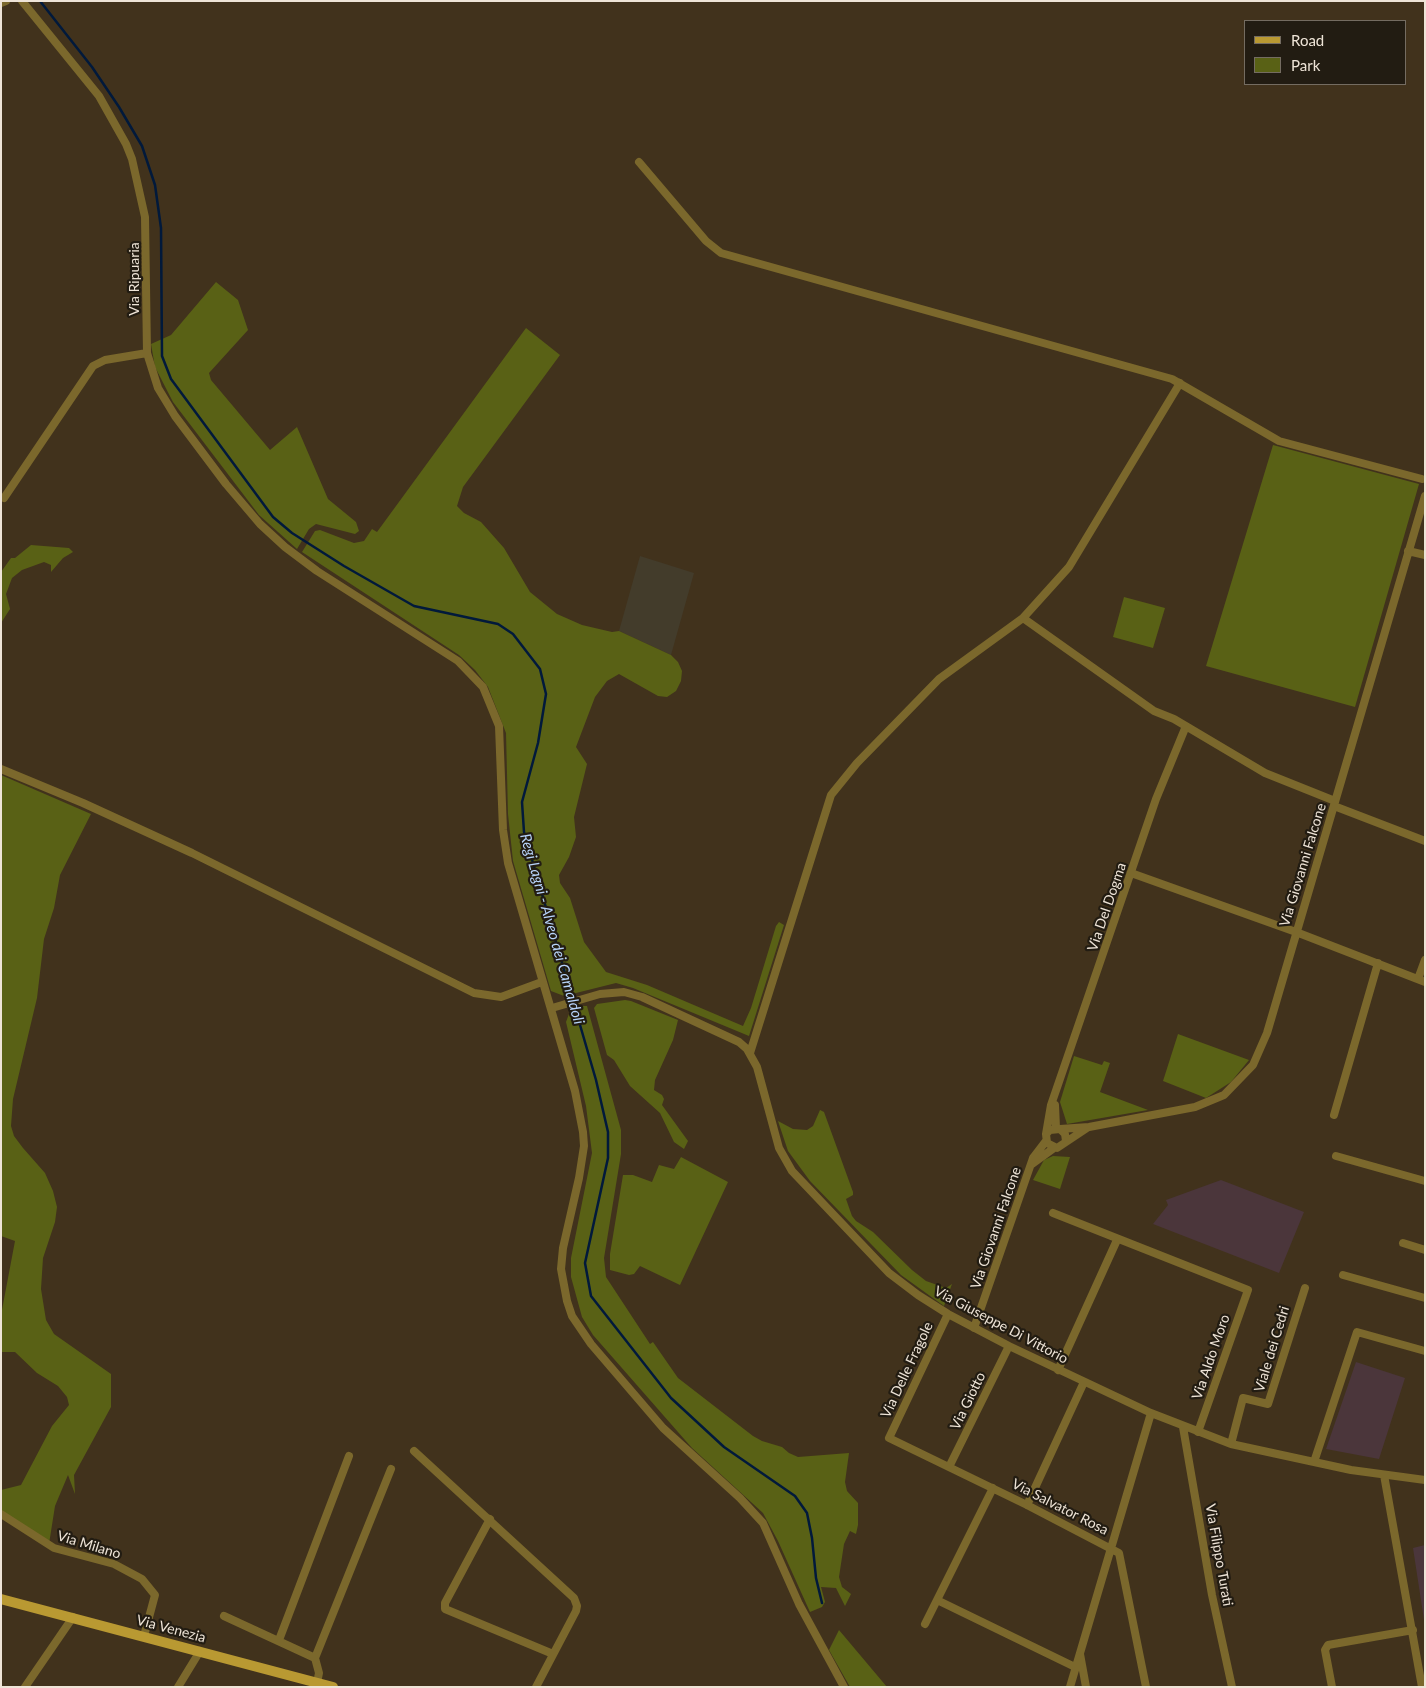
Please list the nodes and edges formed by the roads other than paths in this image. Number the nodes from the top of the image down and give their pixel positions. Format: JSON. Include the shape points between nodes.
{"nodes":[{"id":1,"x":6,"y":1,"type":"edge"},
{"id":2,"x":22,"y":1,"type":"edge"},
{"id":3,"x":1,"y":3,"type":"edge"},
{"id":4,"x":639,"y":162,"type":"dead end"},
{"id":5,"x":147,"y":353,"type":"junction"},
{"id":6,"x":1180,"y":383,"type":"junction"},
{"id":7,"x":1422,"y":479,"type":"dead end"},
{"id":8,"x":1425,"y":496,"type":"edge"},
{"id":9,"x":4,"y":498,"type":"dead end"},
{"id":10,"x":1408,"y":551,"type":"junction"},
{"id":11,"x":1425,"y":555,"type":"edge"},
{"id":12,"x":1023,"y":618,"type":"junction"},
{"id":13,"x":1186,"y":726,"type":"junction"},
{"id":14,"x":1,"y":769,"type":"edge"},
{"id":15,"x":1335,"y":803,"type":"junction"},
{"id":16,"x":1425,"y":841,"type":"edge"},
{"id":17,"x":1131,"y":873,"type":"junction"},
{"id":18,"x":1296,"y":932,"type":"junction"},
{"id":19,"x":1425,"y":960,"type":"edge"},
{"id":20,"x":1378,"y":964,"type":"junction"},
{"id":21,"x":1421,"y":981,"type":"edge"},
{"id":22,"x":541,"y":982,"type":"junction"},
{"id":23,"x":552,"y":1008,"type":"junction"},
{"id":24,"x":750,"y":1053,"type":"junction"},
{"id":25,"x":1056,"y":1098,"type":"junction"},
{"id":26,"x":1334,"y":1116,"type":"dead end"},
{"id":27,"x":1088,"y":1127,"type":"junction"},
{"id":28,"x":1058,"y":1129,"type":"junction"},
{"id":29,"x":1046,"y":1137,"type":"junction"},
{"id":30,"x":1066,"y":1141,"type":"junction"},
{"id":31,"x":1054,"y":1148,"type":"junction"},
{"id":32,"x":1336,"y":1156,"type":"dead end"},
{"id":33,"x":1032,"y":1164,"type":"junction"},
{"id":34,"x":1425,"y":1181,"type":"edge"},
{"id":35,"x":1053,"y":1213,"type":"dead end"},
{"id":36,"x":1116,"y":1240,"type":"junction"},
{"id":37,"x":1403,"y":1243,"type":"dead end"},
{"id":38,"x":1425,"y":1250,"type":"edge"},
{"id":39,"x":1343,"y":1275,"type":"dead end"},
{"id":40,"x":1305,"y":1288,"type":"dead end"},
{"id":41,"x":1425,"y":1298,"type":"edge"},
{"id":42,"x":948,"y":1314,"type":"junction"},
{"id":43,"x":974,"y":1328,"type":"junction"},
{"id":44,"x":1009,"y":1346,"type":"junction"},
{"id":45,"x":1425,"y":1352,"type":"edge"},
{"id":46,"x":1058,"y":1370,"type":"junction"},
{"id":47,"x":1084,"y":1382,"type":"junction"},
{"id":48,"x":1150,"y":1414,"type":"junction"},
{"id":49,"x":1183,"y":1427,"type":"junction"},
{"id":50,"x":1198,"y":1432,"type":"junction"},
{"id":51,"x":889,"y":1438,"type":"joint"},
{"id":52,"x":1231,"y":1444,"type":"junction"},
{"id":53,"x":414,"y":1451,"type":"dead end"},
{"id":54,"x":349,"y":1456,"type":"dead end"},
{"id":55,"x":1314,"y":1462,"type":"junction"},
{"id":56,"x":950,"y":1467,"type":"junction"},
{"id":57,"x":391,"y":1470,"type":"dead end"},
{"id":58,"x":1384,"y":1475,"type":"junction"},
{"id":59,"x":1425,"y":1480,"type":"edge"},
{"id":60,"x":993,"y":1488,"type":"junction"},
{"id":61,"x":1027,"y":1504,"type":"junction"},
{"id":62,"x":1,"y":1514,"type":"edge"},
{"id":63,"x":490,"y":1519,"type":"junction"},
{"id":64,"x":1110,"y":1547,"type":"junction"},
{"id":65,"x":1,"y":1599,"type":"edge"},
{"id":66,"x":937,"y":1600,"type":"junction"},
{"id":67,"x":224,"y":1616,"type":"dead end"},
{"id":68,"x":73,"y":1617,"type":"junction"},
{"id":69,"x":925,"y":1624,"type":"dead end"},
{"id":70,"x":1413,"y":1630,"type":"junction"},
{"id":71,"x":144,"y":1636,"type":"junction"},
{"id":72,"x":279,"y":1640,"type":"junction"},
{"id":73,"x":200,"y":1651,"type":"junction"},
{"id":74,"x":1080,"y":1652,"type":"junction"},
{"id":75,"x":553,"y":1654,"type":"junction"},
{"id":76,"x":315,"y":1658,"type":"junction"},
{"id":77,"x":1076,"y":1667,"type":"junction"},
{"id":78,"x":317,"y":1683,"type":"junction"},
{"id":79,"x":25,"y":1687,"type":"edge"},
{"id":80,"x":178,"y":1687,"type":"edge"},
{"id":81,"x":333,"y":1687,"type":"edge"},
{"id":82,"x":536,"y":1687,"type":"edge"},
{"id":83,"x":844,"y":1687,"type":"edge"},
{"id":84,"x":1070,"y":1687,"type":"edge"},
{"id":85,"x":1086,"y":1687,"type":"edge"},
{"id":86,"x":1146,"y":1687,"type":"edge"},
{"id":87,"x":1232,"y":1687,"type":"edge"},
{"id":88,"x":1332,"y":1687,"type":"edge"},
{"id":89,"x":1422,"y":1687,"type":"edge"}],
"edges":[{"from":1,"to":3,"type":"street"},
{"from":2,"to":5,"type":"street","name":"Via Ripuaria","via":[[99,96],[132,160],[145,217]]},
{"from":4,"to":6,"type":"street","via":[[706,241],[721,253]]},
{"from":5,"to":9,"type":"street","via":[[105,360],[93,366]]},
{"from":5,"to":22,"type":"street","name":"Via Ripuaria","via":[[158,388],[175,416],[260,524],[317,571],[458,660],[483,687],[498,726],[503,830],[508,863]]},
{"from":6,"to":7,"type":"street","via":[[1279,441]]},
{"from":6,"to":12,"type":"street","via":[[1069,567]]},
{"from":8,"to":10,"type":"street","name":"Via Giovanni Falcone"},
{"from":10,"to":11,"type":"street"},
{"from":10,"to":15,"type":"street","name":"Via Giovanni Falcone"},
{"from":12,"to":13,"type":"street","via":[[1137,701]]},
{"from":12,"to":24,"type":"street","via":[[939,680],[857,762],[831,795]]},
{"from":13,"to":15,"type":"street","via":[[1252,766]]},
{"from":13,"to":17,"type":"street","name":"Via Del Dogma","via":[[1156,799]]},
{"from":14,"to":22,"type":"street","via":[[192,853],[474,993],[501,997]]},
{"from":15,"to":16,"type":"street"},
{"from":15,"to":18,"type":"street","name":"Via Giovanni Falcone"},
{"from":17,"to":18,"type":"street"},
{"from":17,"to":25,"type":"street","name":"Via Del Dogma"},
{"from":18,"to":20,"type":"street"},
{"from":18,"to":27,"type":"street","name":"Via Giovanni Falcone","via":[[1259,1053],[1236,1085],[1224,1095],[1195,1107]]},
{"from":19,"to":21,"type":"street"},
{"from":20,"to":21,"type":"street"},
{"from":20,"to":26,"type":"street"},
{"from":22,"to":23,"type":"street","name":"Via Ripuaria"},
{"from":23,"to":24,"type":"street","name":"Via Giuseppe Di Vittorio","via":[[613,992],[633,994],[729,1035]]},
{"from":23,"to":83,"type":"street","name":"Via Ripuaria","via":[[575,1091],[584,1146],[562,1269],[563,1287],[572,1316],[591,1344],[663,1428],[740,1498],[762,1523]]},
{"from":24,"to":42,"type":"street","name":"Via Giuseppe Di Vittorio","via":[[779,1148],[792,1171],[889,1273]]},
{"from":25,"to":28,"type":"street"},
{"from":25,"to":29,"type":"street","name":"Via Del Dogma","via":[[1048,1119]]},
{"from":27,"to":28,"type":"street","name":"Via Giovanni Falcone"},
{"from":27,"to":30,"type":"street","name":"Via Giovanni Falcone"},
{"from":28,"to":29,"type":"street","via":[[1050,1130]]},
{"from":28,"to":30,"type":"street","via":[[1065,1134]]},
{"from":29,"to":31,"type":"street"},
{"from":29,"to":33,"type":"street","name":"Via Giovanni Falcone"},
{"from":30,"to":31,"type":"street","via":[[1060,1148]]},
{"from":31,"to":33,"type":"street"},
{"from":32,"to":34,"type":"street"},
{"from":33,"to":43,"type":"street","name":"Via Giovanni Falcone"},
{"from":35,"to":36,"type":"street"},
{"from":36,"to":46,"type":"street"},
{"from":36,"to":50,"type":"street","name":"Via Aldo Moro","via":[[1248,1290]]},
{"from":37,"to":38,"type":"street"},
{"from":39,"to":41,"type":"street"},
{"from":40,"to":52,"type":"street","name":"Viale dei Cedri","via":[[1268,1404],[1243,1398]]},
{"from":42,"to":43,"type":"street","name":"Via Giuseppe Di Vittorio"},
{"from":42,"to":51,"type":"street","name":"Via Delle Fragole"},
{"from":43,"to":44,"type":"street","name":"Via Giuseppe Di Vittorio"},
{"from":44,"to":46,"type":"street","name":"Via Giuseppe Di Vittorio"},
{"from":44,"to":56,"type":"street","name":"Via Giotto"},
{"from":45,"to":55,"type":"street","via":[[1357,1332]]},
{"from":46,"to":47,"type":"street","name":"Via Giuseppe Di Vittorio"},
{"from":47,"to":48,"type":"street","name":"Via Giuseppe Di Vittorio"},
{"from":47,"to":61,"type":"street"},
{"from":48,"to":49,"type":"street","name":"Via Giuseppe Di Vittorio"},
{"from":48,"to":64,"type":"street"},
{"from":49,"to":50,"type":"street","name":"Via Giuseppe Di Vittorio"},
{"from":49,"to":87,"type":"street","name":"Via Filippo Turati","via":[[1212,1595]]},
{"from":50,"to":52,"type":"street","name":"Via Giuseppe Di Vittorio"},
{"from":51,"to":56,"type":"street","name":"Via Salvator Rosa"},
{"from":52,"to":55,"type":"street","name":"Via Giuseppe Di Vittorio"},
{"from":53,"to":63,"type":"street"},
{"from":54,"to":72,"type":"street"},
{"from":55,"to":58,"type":"street","name":"Via Giuseppe Di Vittorio"},
{"from":56,"to":60,"type":"street","name":"Via Salvator Rosa"},
{"from":57,"to":76,"type":"street"},
{"from":58,"to":59,"type":"street","name":"Via Giuseppe Di Vittorio"},
{"from":58,"to":70,"type":"street"},
{"from":60,"to":61,"type":"street","name":"Via Salvator Rosa"},
{"from":60,"to":66,"type":"street","name":"Via Salvator Rosa"},
{"from":61,"to":64,"type":"street","name":"Via Salvator Rosa"},
{"from":62,"to":71,"type":"street","name":"Via Milano","via":[[54,1548],[114,1564],[142,1579],[155,1595]]},
{"from":63,"to":75,"type":"street","via":[[574,1598],[576,1611]]},
{"from":63,"to":75,"type":"street","via":[[445,1603],[445,1609]]},
{"from":64,"to":74,"type":"street","name":"Via Salvator Rosa"},
{"from":64,"to":86,"type":"street","via":[[1122,1557]]},
{"from":65,"to":68,"type":"main road","name":"Via Venezia"},
{"from":66,"to":69,"type":"street","name":"Via Salvator Rosa"},
{"from":66,"to":77,"type":"street"},
{"from":67,"to":72,"type":"street"},
{"from":68,"to":71,"type":"main road","name":"Via Venezia"},
{"from":68,"to":79,"type":"street"},
{"from":70,"to":88,"type":"street","via":[[1328,1644],[1325,1650]]},
{"from":70,"to":89,"type":"street"},
{"from":71,"to":73,"type":"main road","name":"Via Venezia"},
{"from":72,"to":76,"type":"street"},
{"from":73,"to":78,"type":"main road","name":"Via Venezia"},
{"from":73,"to":80,"type":"street"},
{"from":74,"to":77,"type":"street","name":"Via Salvator Rosa"},
{"from":74,"to":85,"type":"street"},
{"from":75,"to":82,"type":"street"},
{"from":76,"to":78,"type":"street","via":[[319,1673]]},
{"from":77,"to":84,"type":"street","name":"Via Salvator Rosa"},
{"from":78,"to":81,"type":"main road","name":"Via Venezia"}]}
